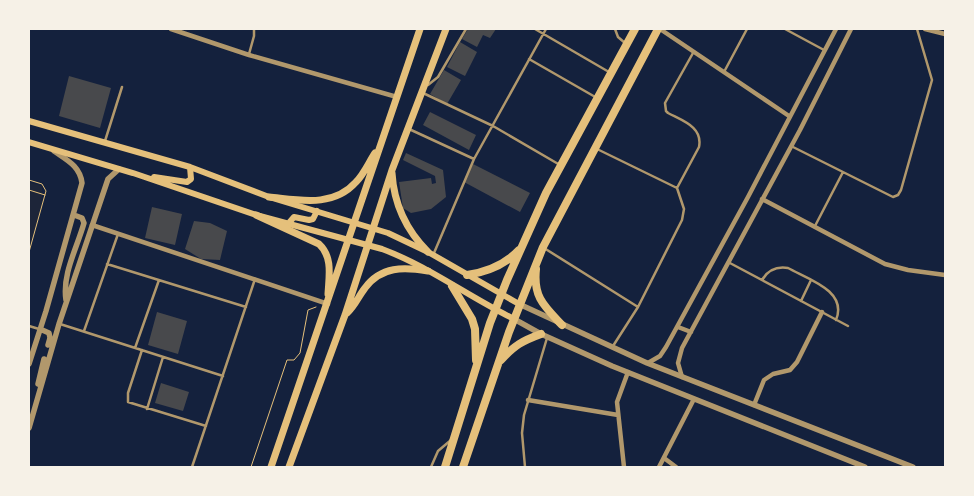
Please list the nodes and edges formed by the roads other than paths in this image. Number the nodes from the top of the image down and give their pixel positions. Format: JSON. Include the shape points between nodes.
{"nodes":[{"id":1,"x":171,"y":29,"type":"edge"},
{"id":2,"x":254,"y":29,"type":"edge"},
{"id":3,"x":420,"y":29,"type":"edge"},
{"id":4,"x":446,"y":29,"type":"edge"},
{"id":5,"x":466,"y":29,"type":"edge"},
{"id":6,"x":535,"y":29,"type":"edge"},
{"id":7,"x":546,"y":29,"type":"edge"},
{"id":8,"x":615,"y":29,"type":"edge"},
{"id":9,"x":635,"y":29,"type":"edge"},
{"id":10,"x":659,"y":29,"type":"edge"},
{"id":11,"x":747,"y":29,"type":"edge"},
{"id":12,"x":785,"y":29,"type":"edge"},
{"id":13,"x":836,"y":29,"type":"edge"},
{"id":14,"x":851,"y":29,"type":"edge"},
{"id":15,"x":918,"y":29,"type":"edge"},
{"id":16,"x":925,"y":29,"type":"edge"},
{"id":17,"x":543,"y":33,"type":"junction"},
{"id":18,"x":945,"y":34,"type":"edge"},
{"id":19,"x":627,"y":44,"type":"junction"},
{"id":20,"x":824,"y":50,"type":"junction"},
{"id":21,"x":694,"y":52,"type":"junction"},
{"id":22,"x":249,"y":55,"type":"junction"},
{"id":23,"x":529,"y":59,"type":"junction"},
{"id":24,"x":724,"y":72,"type":"junction"},
{"id":25,"x":611,"y":73,"type":"junction"},
{"id":26,"x":122,"y":87,"type":"dead end"},
{"id":27,"x":422,"y":91,"type":"junction"},
{"id":28,"x":398,"y":97,"type":"junction"},
{"id":29,"x":597,"y":98,"type":"junction"},
{"id":30,"x":789,"y":116,"type":"junction"},
{"id":31,"x":29,"y":121,"type":"edge"},
{"id":32,"x":493,"y":126,"type":"junction"},
{"id":33,"x":408,"y":128,"type":"junction"},
{"id":34,"x":384,"y":137,"type":"junction"},
{"id":35,"x":29,"y":142,"type":"edge"},
{"id":36,"x":104,"y":143,"type":"junction"},
{"id":37,"x":791,"y":146,"type":"junction"},
{"id":38,"x":595,"y":148,"type":"junction"},
{"id":39,"x":53,"y":150,"type":"junction"},
{"id":40,"x":474,"y":159,"type":"junction"},
{"id":41,"x":561,"y":165,"type":"junction"},
{"id":42,"x":190,"y":167,"type":"junction"},
{"id":43,"x":119,"y":169,"type":"junction"},
{"id":44,"x":392,"y":170,"type":"junction"},
{"id":45,"x":843,"y":172,"type":"junction"},
{"id":46,"x":133,"y":173,"type":"junction"},
{"id":47,"x":677,"y":188,"type":"junction"},
{"id":48,"x":268,"y":197,"type":"junction"},
{"id":49,"x":762,"y":199,"type":"junction"},
{"id":50,"x":318,"y":211,"type":"junction"},
{"id":51,"x":74,"y":215,"type":"junction"},
{"id":52,"x":256,"y":215,"type":"junction"},
{"id":53,"x":354,"y":223,"type":"junction"},
{"id":54,"x":288,"y":224,"type":"junction"},
{"id":55,"x":92,"y":225,"type":"junction"},
{"id":56,"x":814,"y":227,"type":"junction"},
{"id":57,"x":372,"y":228,"type":"junction"},
{"id":58,"x":118,"y":234,"type":"junction"},
{"id":59,"x":349,"y":240,"type":"junction"},
{"id":60,"x":367,"y":245,"type":"junction"},
{"id":61,"x":524,"y":245,"type":"junction"},
{"id":62,"x":542,"y":247,"type":"junction"},
{"id":63,"x":431,"y":254,"type":"junction"},
{"id":64,"x":537,"y":259,"type":"junction"},
{"id":65,"x":728,"y":262,"type":"junction"},
{"id":66,"x":108,"y":264,"type":"junction"},
{"id":67,"x":428,"y":271,"type":"junction"},
{"id":68,"x":467,"y":275,"type":"junction"},
{"id":69,"x":945,"y":275,"type":"edge"},
{"id":70,"x":255,"y":279,"type":"junction"},
{"id":71,"x":159,"y":280,"type":"junction"},
{"id":72,"x":761,"y":280,"type":"junction"},
{"id":73,"x":811,"y":280,"type":"junction"},
{"id":74,"x":452,"y":286,"type":"junction"},
{"id":75,"x":502,"y":295,"type":"junction"},
{"id":76,"x":801,"y":301,"type":"junction"},
{"id":77,"x":66,"y":302,"type":"junction"},
{"id":78,"x":328,"y":304,"type":"junction"},
{"id":79,"x":520,"y":304,"type":"junction"},
{"id":80,"x":246,"y":307,"type":"junction"},
{"id":81,"x":638,"y":307,"type":"junction"},
{"id":82,"x":495,"y":310,"type":"junction"},
{"id":83,"x":822,"y":312,"type":"junction"},
{"id":84,"x":344,"y":315,"type":"junction"},
{"id":85,"x":514,"y":319,"type":"junction"},
{"id":86,"x":836,"y":320,"type":"junction"},
{"id":87,"x":59,"y":324,"type":"junction"},
{"id":88,"x":562,"y":325,"type":"junction"},
{"id":89,"x":29,"y":326,"type":"edge"},
{"id":90,"x":848,"y":326,"type":"dead end"},
{"id":91,"x":678,"y":327,"type":"junction"},
{"id":92,"x":40,"y":329,"type":"junction"},
{"id":93,"x":84,"y":332,"type":"junction"},
{"id":94,"x":691,"y":332,"type":"junction"},
{"id":95,"x":544,"y":336,"type":"junction"},
{"id":96,"x":134,"y":348,"type":"junction"},
{"id":97,"x":612,"y":348,"type":"junction"},
{"id":98,"x":142,"y":350,"type":"junction"},
{"id":99,"x":163,"y":357,"type":"junction"},
{"id":100,"x":498,"y":363,"type":"junction"},
{"id":101,"x":647,"y":363,"type":"junction"},
{"id":102,"x":29,"y":364,"type":"edge"},
{"id":103,"x":477,"y":365,"type":"junction"},
{"id":104,"x":628,"y":372,"type":"junction"},
{"id":105,"x":223,"y":376,"type":"junction"},
{"id":106,"x":682,"y":377,"type":"junction"},
{"id":107,"x":38,"y":393,"type":"junction"},
{"id":108,"x":694,"y":398,"type":"junction"},
{"id":109,"x":528,"y":400,"type":"junction"},
{"id":110,"x":754,"y":405,"type":"junction"},
{"id":111,"x":147,"y":409,"type":"junction"},
{"id":112,"x":618,"y":415,"type":"junction"},
{"id":113,"x":206,"y":426,"type":"junction"},
{"id":114,"x":29,"y":428,"type":"edge"},
{"id":115,"x":454,"y":438,"type":"junction"},
{"id":116,"x":664,"y":458,"type":"junction"},
{"id":117,"x":192,"y":467,"type":"edge"},
{"id":118,"x":271,"y":467,"type":"edge"},
{"id":119,"x":289,"y":467,"type":"edge"},
{"id":120,"x":431,"y":467,"type":"edge"},
{"id":121,"x":445,"y":467,"type":"edge"},
{"id":122,"x":463,"y":467,"type":"edge"},
{"id":123,"x":525,"y":467,"type":"edge"},
{"id":124,"x":624,"y":467,"type":"edge"},
{"id":125,"x":659,"y":467,"type":"edge"},
{"id":126,"x":676,"y":467,"type":"edge"},
{"id":127,"x":865,"y":467,"type":"edge"},
{"id":128,"x":913,"y":467,"type":"edge"}],
"edges":[{"from":1,"to":22,"type":"street"},
{"from":2,"to":22,"type":"lane"},
{"from":3,"to":28,"type":"main road"},
{"from":4,"to":27,"type":"main road"},
{"from":5,"to":27,"type":"lane","via":[[438,77]]},
{"from":6,"to":17,"type":"lane"},
{"from":7,"to":17,"type":"lane"},
{"from":8,"to":19,"type":"lane","via":[[618,37]]},
{"from":9,"to":19,"type":"highway"},
{"from":10,"to":21,"type":"street"},
{"from":10,"to":38,"type":"highway"},
{"from":11,"to":24,"type":"lane"},
{"from":12,"to":20,"type":"lane"},
{"from":13,"to":20,"type":"street"},
{"from":14,"to":37,"type":"street"},
{"from":15,"to":45,"type":"lane","via":[[932,80],[901,190],[893,197]]},
{"from":16,"to":18,"type":"street"},
{"from":17,"to":23,"type":"lane"},
{"from":17,"to":25,"type":"lane"},
{"from":19,"to":25,"type":"highway"},
{"from":20,"to":30,"type":"street"},
{"from":21,"to":24,"type":"street"},
{"from":21,"to":47,"type":"lane","via":[[665,104],[668,113],[697,131],[700,141]]},
{"from":22,"to":28,"type":"street"},
{"from":23,"to":29,"type":"lane"},
{"from":23,"to":32,"type":"lane"},
{"from":24,"to":30,"type":"street"},
{"from":25,"to":29,"type":"highway"},
{"from":26,"to":36,"type":"lane"},
{"from":27,"to":32,"type":"lane"},
{"from":27,"to":33,"type":"main road"},
{"from":28,"to":34,"type":"main road"},
{"from":29,"to":41,"type":"highway"},
{"from":30,"to":91,"type":"street"},
{"from":31,"to":36,"type":"main road"},
{"from":32,"to":40,"type":"lane"},
{"from":32,"to":41,"type":"lane"},
{"from":33,"to":40,"type":"lane"},
{"from":33,"to":44,"type":"main road"},
{"from":34,"to":48,"type":"main road","via":[[357,181],[340,195],[322,201]]},
{"from":34,"to":53,"type":"main road"},
{"from":35,"to":39,"type":"main road"},
{"from":36,"to":42,"type":"main road"},
{"from":37,"to":45,"type":"lane"},
{"from":37,"to":49,"type":"street"},
{"from":38,"to":47,"type":"lane"},
{"from":38,"to":62,"type":"highway"},
{"from":39,"to":43,"type":"main road"},
{"from":39,"to":51,"type":"street","via":[[78,168],[81,175]]},
{"from":40,"to":63,"type":"lane"},
{"from":41,"to":61,"type":"highway"},
{"from":42,"to":46,"type":"main road","via":[[191,179],[187,182]]},
{"from":42,"to":48,"type":"main road"},
{"from":43,"to":46,"type":"main road"},
{"from":43,"to":55,"type":"street","via":[[108,179]]},
{"from":44,"to":57,"type":"main road"},
{"from":44,"to":63,"type":"main road","via":[[400,213],[412,234]]},
{"from":45,"to":56,"type":"lane"},
{"from":46,"to":52,"type":"main road"},
{"from":47,"to":81,"type":"lane","via":[[684,214]]},
{"from":48,"to":50,"type":"main road"},
{"from":49,"to":56,"type":"street"},
{"from":49,"to":65,"type":"street"},
{"from":50,"to":53,"type":"main road"},
{"from":50,"to":54,"type":"main road","via":[[313,220],[294,217]]},
{"from":51,"to":77,"type":"street","via":[[82,218],[84,224],[66,280]]},
{"from":51,"to":92,"type":"street"},
{"from":52,"to":54,"type":"main road"},
{"from":52,"to":78,"type":"main road","via":[[323,248],[329,268]]},
{"from":53,"to":57,"type":"main road"},
{"from":53,"to":59,"type":"main road"},
{"from":54,"to":59,"type":"main road"},
{"from":55,"to":58,"type":"street"},
{"from":55,"to":77,"type":"street"},
{"from":56,"to":69,"type":"street","via":[[885,264]]},
{"from":57,"to":60,"type":"main road"},
{"from":57,"to":63,"type":"main road"},
{"from":58,"to":66,"type":"lane"},
{"from":58,"to":70,"type":"street"},
{"from":59,"to":60,"type":"main road"},
{"from":59,"to":78,"type":"main road"},
{"from":60,"to":67,"type":"main road","via":[[400,256]]},
{"from":60,"to":84,"type":"main road"},
{"from":61,"to":68,"type":"highway","via":[[495,267]]},
{"from":61,"to":75,"type":"highway"},
{"from":62,"to":64,"type":"highway"},
{"from":62,"to":81,"type":"lane"},
{"from":63,"to":68,"type":"main road"},
{"from":64,"to":79,"type":"highway"},
{"from":64,"to":88,"type":"highway","via":[[536,285],[540,300]]},
{"from":65,"to":72,"type":"lane"},
{"from":65,"to":94,"type":"street"},
{"from":66,"to":71,"type":"lane"},
{"from":66,"to":93,"type":"lane"},
{"from":67,"to":74,"type":"main road"},
{"from":67,"to":84,"type":"main road","via":[[400,268],[381,273],[368,283],[356,304]]},
{"from":68,"to":75,"type":"main road"},
{"from":70,"to":78,"type":"street"},
{"from":70,"to":80,"type":"lane"},
{"from":71,"to":80,"type":"lane"},
{"from":71,"to":96,"type":"lane"},
{"from":72,"to":73,"type":"lane","via":[[770,270],[782,267]]},
{"from":72,"to":76,"type":"lane"},
{"from":73,"to":76,"type":"lane"},
{"from":73,"to":86,"type":"lane","via":[[835,296],[839,308]]},
{"from":74,"to":82,"type":"main road"},
{"from":74,"to":103,"type":"highway","via":[[472,319]]},
{"from":75,"to":79,"type":"main road"},
{"from":75,"to":82,"type":"highway"},
{"from":76,"to":83,"type":"lane"},
{"from":77,"to":87,"type":"street"},
{"from":78,"to":118,"type":"main road"},
{"from":79,"to":85,"type":"highway"},
{"from":79,"to":88,"type":"street"},
{"from":80,"to":105,"type":"lane"},
{"from":81,"to":97,"type":"lane"},
{"from":82,"to":85,"type":"main road"},
{"from":82,"to":103,"type":"highway"},
{"from":83,"to":86,"type":"lane"},
{"from":83,"to":110,"type":"street","via":[[797,362],[790,370],[764,380]]},
{"from":84,"to":119,"type":"main road"},
{"from":85,"to":95,"type":"street"},
{"from":85,"to":100,"type":"highway"},
{"from":86,"to":90,"type":"lane"},
{"from":87,"to":93,"type":"lane"},
{"from":87,"to":107,"type":"street"},
{"from":88,"to":97,"type":"street"},
{"from":89,"to":92,"type":"lane"},
{"from":91,"to":94,"type":"street"},
{"from":91,"to":101,"type":"street","via":[[660,356]]},
{"from":92,"to":102,"type":"street"},
{"from":92,"to":107,"type":"street","via":[[48,332],[50,338],[39,376]]},
{"from":93,"to":96,"type":"lane"},
{"from":94,"to":106,"type":"street","via":[[678,358]]},
{"from":95,"to":100,"type":"highway","via":[[514,346]]},
{"from":95,"to":104,"type":"street"},
{"from":95,"to":109,"type":"lane"},
{"from":96,"to":98,"type":"lane"},
{"from":97,"to":101,"type":"street"},
{"from":98,"to":99,"type":"lane"},
{"from":98,"to":111,"type":"lane","via":[[127,398],[128,402]]},
{"from":99,"to":105,"type":"lane"},
{"from":99,"to":111,"type":"lane"},
{"from":100,"to":122,"type":"highway"},
{"from":101,"to":106,"type":"street"},
{"from":103,"to":115,"type":"highway"},
{"from":104,"to":108,"type":"street"},
{"from":104,"to":112,"type":"street","via":[[618,396]]},
{"from":105,"to":113,"type":"lane"},
{"from":106,"to":110,"type":"street"},
{"from":107,"to":114,"type":"street"},
{"from":108,"to":116,"type":"street"},
{"from":108,"to":127,"type":"street"},
{"from":109,"to":112,"type":"street"},
{"from":109,"to":123,"type":"lane","via":[[522,433]]},
{"from":110,"to":128,"type":"street"},
{"from":111,"to":113,"type":"lane"},
{"from":112,"to":124,"type":"street"},
{"from":113,"to":117,"type":"lane"},
{"from":115,"to":120,"type":"lane","via":[[438,451]]},
{"from":115,"to":121,"type":"highway"},
{"from":116,"to":125,"type":"street"},
{"from":116,"to":126,"type":"street"}]}
